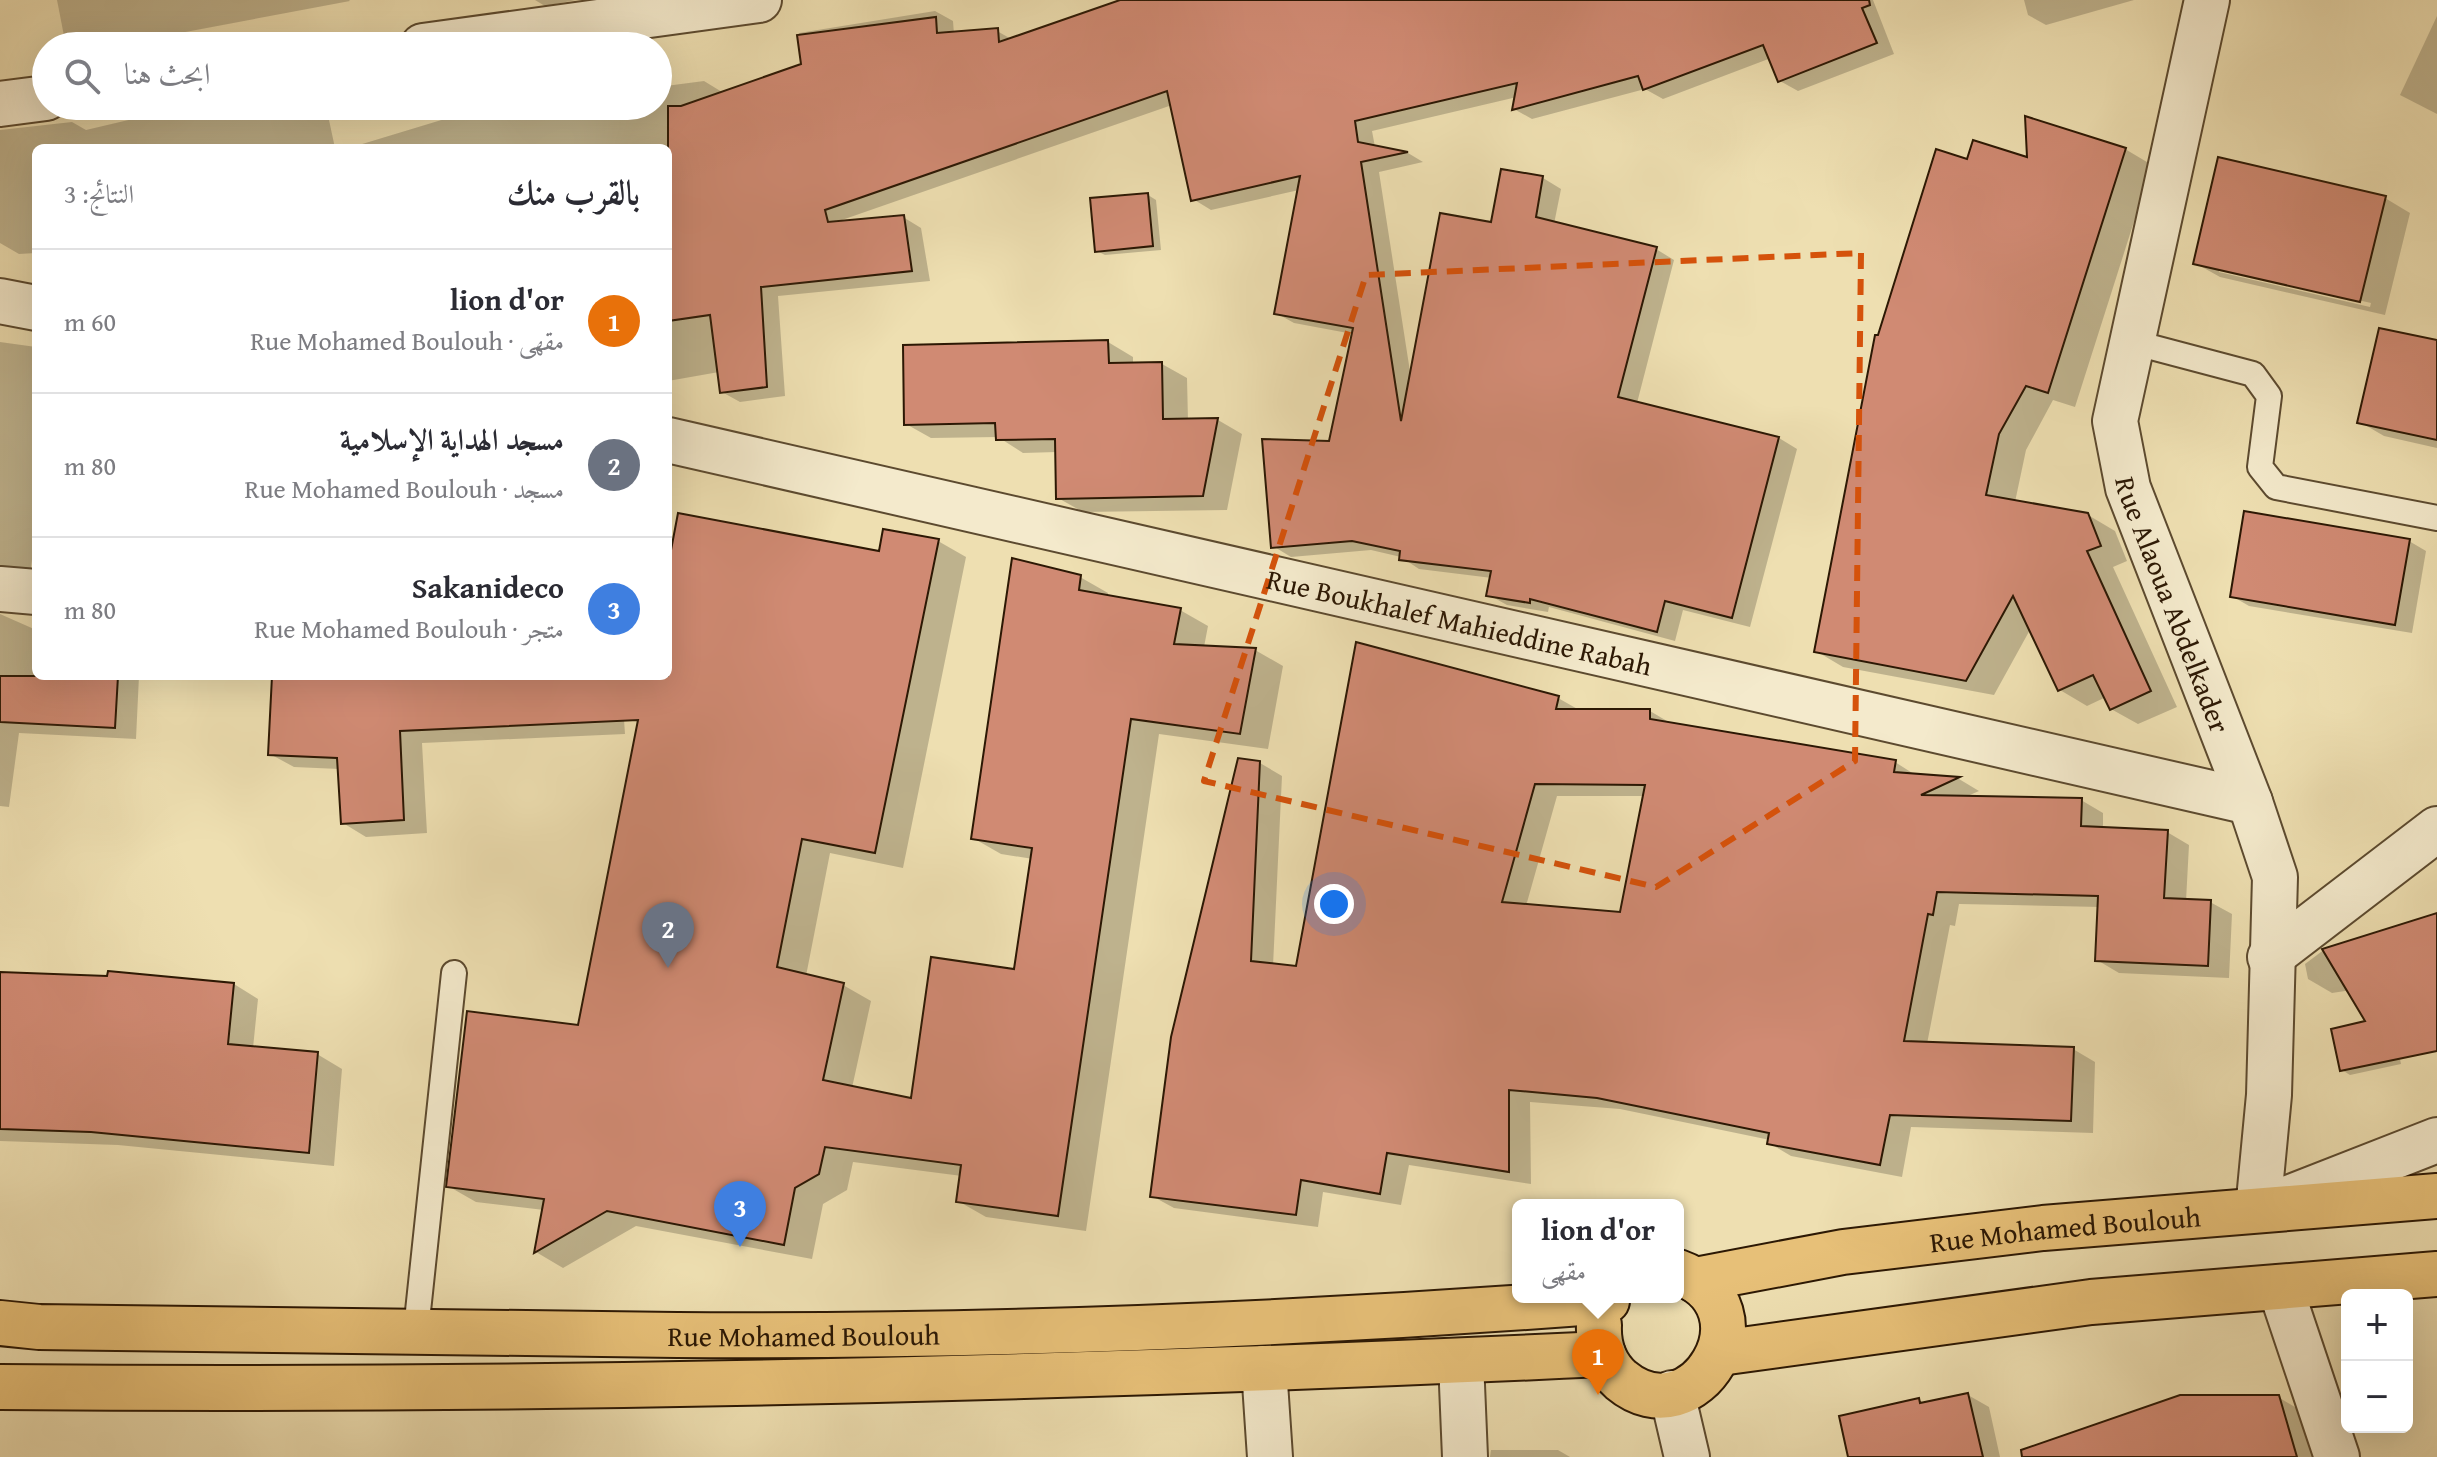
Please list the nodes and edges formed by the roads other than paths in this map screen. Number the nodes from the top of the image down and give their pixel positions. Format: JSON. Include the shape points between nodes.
{"nodes":[{"id":1,"x":759,"y":0,"type":"edge"},
{"id":2,"x":2207,"y":0,"type":"edge"},
{"id":3,"x":525,"y":32,"type":"edge"},
{"id":4,"x":32,"y":100,"type":"edge"},
{"id":5,"x":0,"y":104,"type":"edge"},
{"id":6,"x":0,"y":301,"type":"edge"},
{"id":7,"x":32,"y":307,"type":"edge"},
{"id":8,"x":2132,"y":342,"type":"junction"},
{"id":9,"x":672,"y":441,"type":"edge"},
{"id":10,"x":2437,"y":518,"type":"edge"},
{"id":11,"x":0,"y":589,"type":"edge"},
{"id":12,"x":32,"y":592,"type":"edge"},
{"id":13,"x":2250,"y":802,"type":"junction"},
{"id":14,"x":2437,"y":829,"type":"edge"},
{"id":15,"x":2270,"y":957,"type":"junction"},
{"id":16,"x":454,"y":973,"type":"dead end"},
{"id":17,"x":2437,"y":1140,"type":"edge"},
{"id":18,"x":2437,"y":1196,"type":"edge"},
{"id":19,"x":2258,"y":1210,"type":"junction"},
{"id":20,"x":2437,"y":1274,"type":"edge"},
{"id":21,"x":1687,"y":1276,"type":"edge"},
{"id":22,"x":2280,"y":1287,"type":"junction"},
{"id":23,"x":1561,"y":1303,"type":"edge"},
{"id":24,"x":1607,"y":1303,"type":"edge"},
{"id":25,"x":0,"y":1323,"type":"edge"},
{"id":26,"x":416,"y":1330,"type":"junction"},
{"id":27,"x":1720,"y":1353,"type":"junction"},
{"id":28,"x":1603,"y":1354,"type":"junction"},
{"id":29,"x":1461,"y":1361,"type":"junction"},
{"id":30,"x":1264,"y":1368,"type":"junction"},
{"id":31,"x":0,"y":1387,"type":"edge"},
{"id":32,"x":1672,"y":1393,"type":"junction"},
{"id":33,"x":1270,"y":1457,"type":"edge"},
{"id":34,"x":1465,"y":1457,"type":"edge"},
{"id":35,"x":1687,"y":1457,"type":"edge"},
{"id":36,"x":2337,"y":1457,"type":"edge"}],
"edges":[{"from":1,"to":3,"type":"street"},
{"from":2,"to":8,"type":"street","name":"Rue Alaoua Abdelkader"},
{"from":4,"to":5,"type":"street"},
{"from":6,"to":7,"type":"street"},
{"from":8,"to":10,"type":"lane","via":[[2253,374],[2269,396],[2260,467],[2276,487]]},
{"from":8,"to":13,"type":"street","name":"Rue Alaoua Abdelkader","via":[[2115,421],[2128,488]]},
{"from":9,"to":13,"type":"street","name":"Rue Boukhalef Mahieddine Rabah"},
{"from":11,"to":12,"type":"street"},
{"from":13,"to":15,"type":"street","name":"Rue Alaoua Abdelkader","via":[[2275,877]]},
{"from":14,"to":15,"type":"street"},
{"from":15,"to":19,"type":"street","name":"Rue Alaoua Abdelkader","via":[[2269,1095]]},
{"from":16,"to":26,"type":"lane"},
{"from":17,"to":19,"type":"street"},
{"from":18,"to":19,"type":"main road","name":"Rue Mohamed Boulouh"},
{"from":19,"to":21,"type":"main road","name":"Rue Mohamed Boulouh","via":[[2043,1228]]},
{"from":20,"to":22,"type":"main road"},
{"from":21,"to":27,"type":"main road","via":[[1717,1305],[1723,1336]]},
{"from":22,"to":27,"type":"main road","via":[[2091,1302]]},
{"from":22,"to":36,"type":"street"},
{"from":23,"to":26,"type":"main road","name":"Rue Mohamed Boulouh","via":[[1383,1318],[936,1332]]},
{"from":24,"to":28,"type":"main road","via":[[1599,1327]]},
{"from":25,"to":26,"type":"main road","name":"Rue Mohamed Boulouh"},
{"from":27,"to":32,"type":"main road","via":[[1701,1380]]},
{"from":28,"to":29,"type":"main road"},
{"from":28,"to":32,"type":"main road","via":[[1611,1370],[1637,1390]]},
{"from":29,"to":30,"type":"main road"},
{"from":29,"to":34,"type":"street"},
{"from":30,"to":31,"type":"main road","via":[[363,1390]]},
{"from":30,"to":33,"type":"street"},
{"from":32,"to":35,"type":"street"}]}
